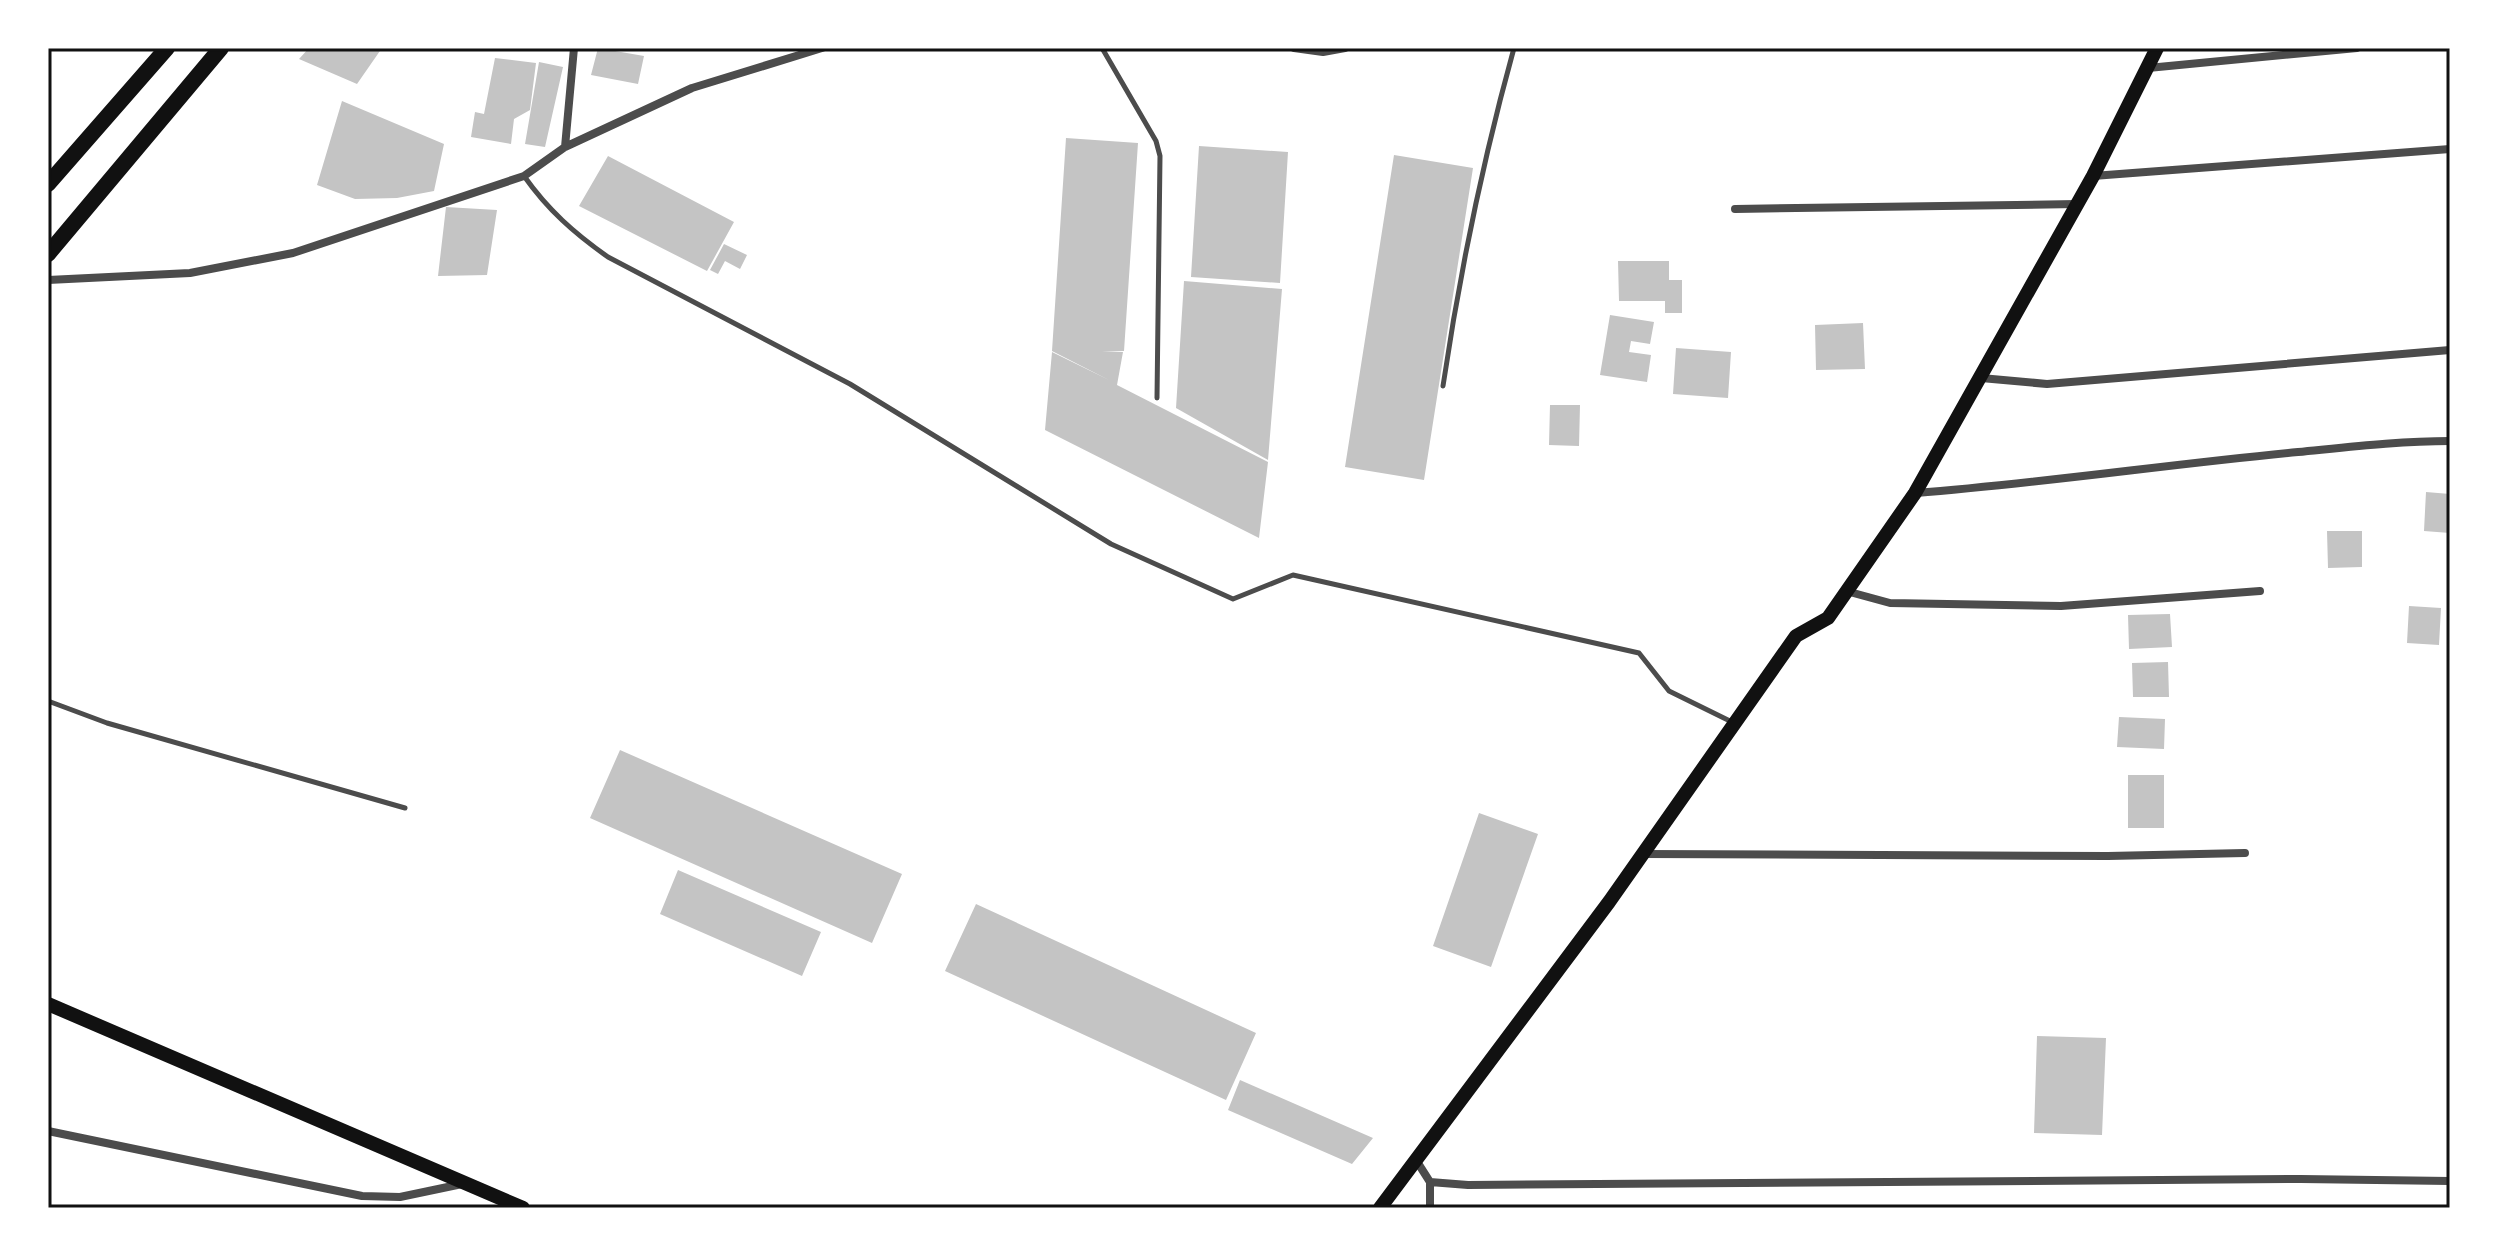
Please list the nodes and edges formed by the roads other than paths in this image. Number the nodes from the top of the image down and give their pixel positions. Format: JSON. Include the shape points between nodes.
{"nodes":[{"id":1,"x":167,"y":48,"type":"edge"},
{"id":2,"x":221,"y":48,"type":"edge"},
{"id":3,"x":574,"y":48,"type":"edge"},
{"id":4,"x":822,"y":48,"type":"edge"},
{"id":5,"x":1102,"y":48,"type":"edge"},
{"id":6,"x":1294,"y":48,"type":"edge"},
{"id":7,"x":1345,"y":48,"type":"edge"},
{"id":8,"x":1514,"y":48,"type":"edge"},
{"id":9,"x":2157,"y":48,"type":"edge"},
{"id":10,"x":2357,"y":48,"type":"edge"},
{"id":11,"x":2147,"y":68,"type":"junction"},
{"id":12,"x":565,"y":147,"type":"junction"},
{"id":13,"x":2450,"y":149,"type":"edge"},
{"id":14,"x":524,"y":176,"type":"junction"},
{"id":15,"x":2093,"y":176,"type":"junction"},
{"id":16,"x":48,"y":184,"type":"edge"},
{"id":17,"x":2077,"y":204,"type":"junction"},
{"id":18,"x":1735,"y":209,"type":"dead end"},
{"id":19,"x":48,"y":254,"type":"edge"},
{"id":20,"x":48,"y":280,"type":"edge"},
{"id":21,"x":2450,"y":350,"type":"edge"},
{"id":22,"x":1981,"y":378,"type":"junction"},
{"id":23,"x":1443,"y":386,"type":"dead end"},
{"id":24,"x":1157,"y":398,"type":"dead end"},
{"id":25,"x":2450,"y":441,"type":"edge"},
{"id":26,"x":1915,"y":493,"type":"junction"},
{"id":27,"x":1845,"y":591,"type":"junction"},
{"id":28,"x":2260,"y":591,"type":"dead end"},
{"id":29,"x":48,"y":701,"type":"edge"},
{"id":30,"x":1735,"y":723,"type":"junction"},
{"id":31,"x":405,"y":808,"type":"dead end"},
{"id":32,"x":2245,"y":853,"type":"dead end"},
{"id":33,"x":1642,"y":854,"type":"junction"},
{"id":34,"x":48,"y":1004,"type":"edge"},
{"id":35,"x":48,"y":1131,"type":"edge"},
{"id":36,"x":1416,"y":1160,"type":"junction"},
{"id":37,"x":2450,"y":1181,"type":"edge"},
{"id":38,"x":1430,"y":1182,"type":"junction"},
{"id":39,"x":466,"y":1183,"type":"junction"},
{"id":40,"x":523,"y":1208,"type":"edge"},
{"id":41,"x":1380,"y":1208,"type":"edge"},
{"id":42,"x":1430,"y":1208,"type":"edge"}],
"edges":[{"from":1,"to":16,"type":"highway"},
{"from":2,"to":19,"type":"highway"},
{"from":3,"to":12,"type":"street"},
{"from":4,"to":12,"type":"street","via":[[692,88]]},
{"from":5,"to":24,"type":"lane","via":[[1160,156]]},
{"from":6,"to":7,"type":"street"},
{"from":8,"to":23,"type":"lane","via":[[1464,250]]},
{"from":9,"to":11,"type":"main road"},
{"from":10,"to":11,"type":"street"},
{"from":11,"to":15,"type":"main road"},
{"from":12,"to":14,"type":"street"},
{"from":13,"to":15,"type":"street"},
{"from":14,"to":20,"type":"street","via":[[293,253],[190,273]]},
{"from":14,"to":30,"type":"lane","via":[[573,233],[608,257],[850,384],[1111,544],[1233,599],[1293,575],[1639,653],[1669,691]]},
{"from":15,"to":17,"type":"main road"},
{"from":17,"to":18,"type":"street"},
{"from":17,"to":22,"type":"main road"},
{"from":21,"to":22,"type":"street","via":[[2047,384]]},
{"from":22,"to":26,"type":"main road"},
{"from":25,"to":26,"type":"street","via":[[2230,458]]},
{"from":26,"to":27,"type":"main road"},
{"from":27,"to":28,"type":"street","via":[[1890,603],[2061,606]]},
{"from":27,"to":30,"type":"main road","via":[[1828,618],[1796,636]]},
{"from":29,"to":31,"type":"lane","via":[[107,723]]},
{"from":30,"to":33,"type":"main road"},
{"from":32,"to":33,"type":"street"},
{"from":33,"to":36,"type":"main road"},
{"from":34,"to":39,"type":"main road"},
{"from":35,"to":39,"type":"street","via":[[362,1196],[400,1197]]},
{"from":36,"to":38,"type":"street"},
{"from":36,"to":41,"type":"main road"},
{"from":37,"to":38,"type":"street","via":[[1490,1186]]},
{"from":38,"to":42,"type":"street"},
{"from":39,"to":40,"type":"main road"}]}
